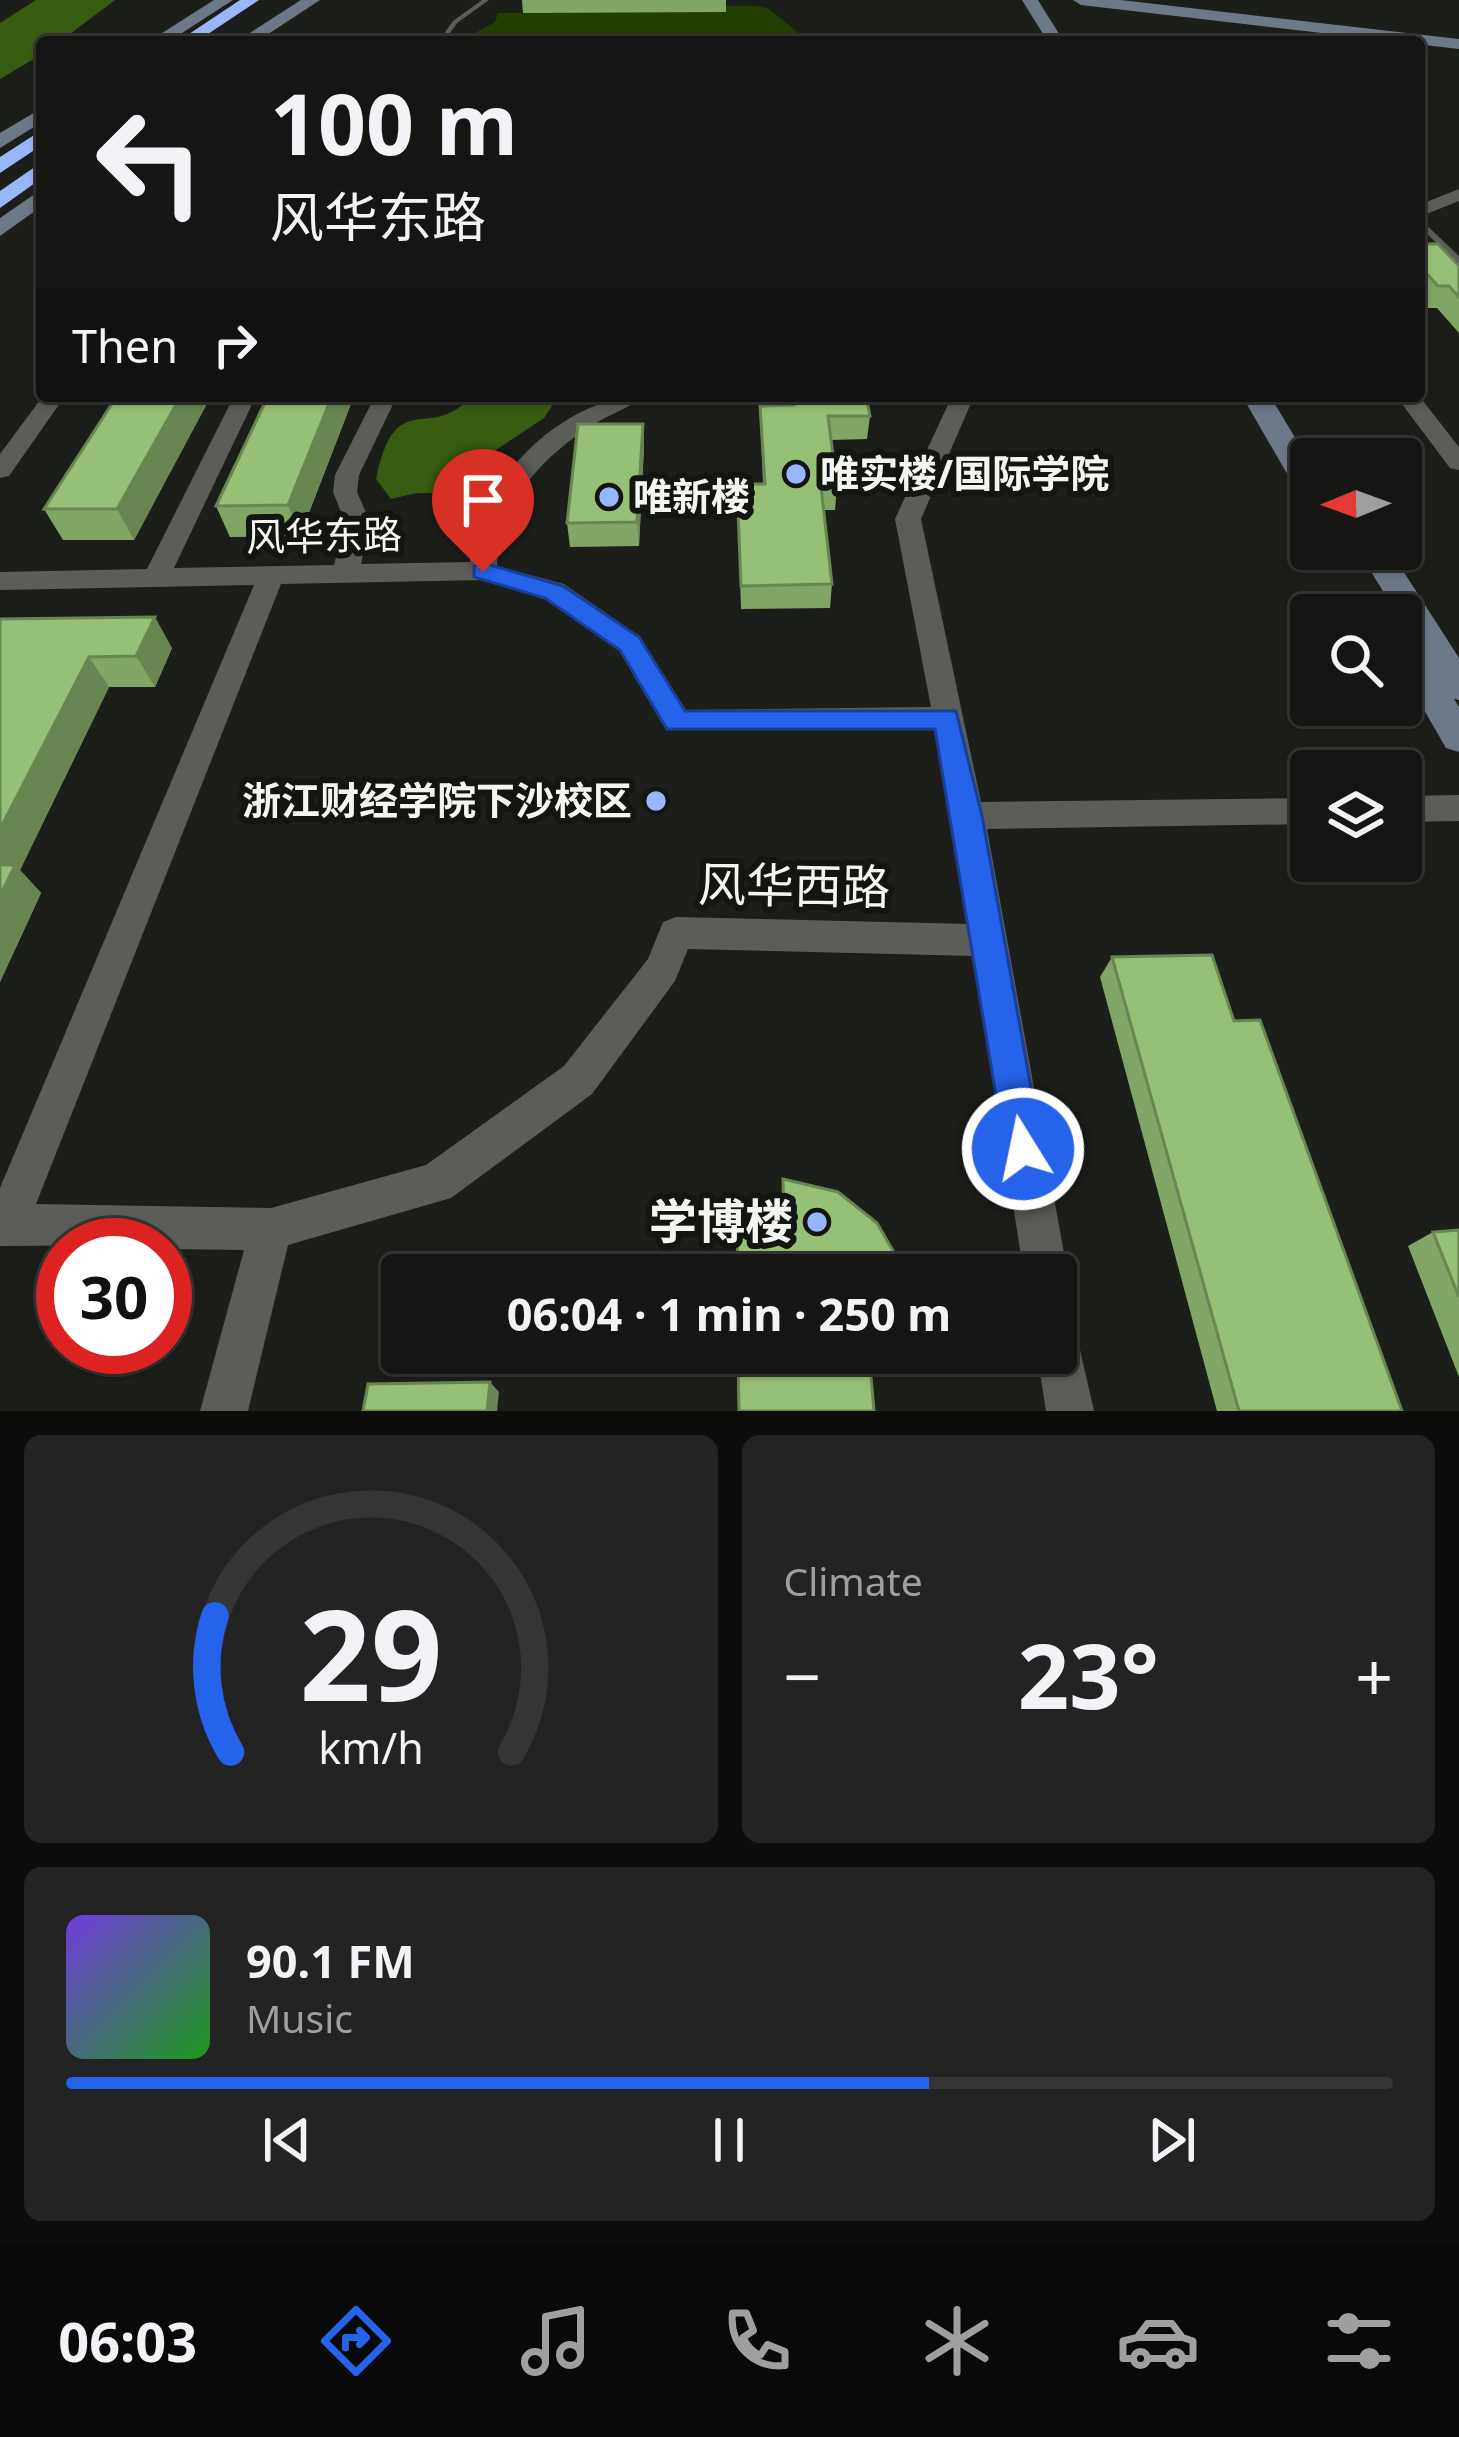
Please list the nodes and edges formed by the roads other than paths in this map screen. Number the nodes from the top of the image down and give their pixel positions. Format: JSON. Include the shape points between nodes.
{"nodes":[{"id":1,"x":225,"y":0,"type":"edge"},
{"id":2,"x":251,"y":0,"type":"edge"},
{"id":3,"x":286,"y":0,"type":"edge"},
{"id":4,"x":312,"y":0,"type":"edge"},
{"id":5,"x":486,"y":0,"type":"edge"},
{"id":6,"x":1020,"y":0,"type":"edge"},
{"id":7,"x":1030,"y":0,"type":"edge"},
{"id":8,"x":1081,"y":0,"type":"edge"},
{"id":9,"x":1159,"y":0,"type":"edge"},
{"id":10,"x":1459,"y":33,"type":"edge"},
{"id":11,"x":166,"y":36,"type":"edge"},
{"id":12,"x":194,"y":36,"type":"edge"},
{"id":13,"x":228,"y":36,"type":"edge"},
{"id":14,"x":254,"y":36,"type":"edge"},
{"id":15,"x":445,"y":36,"type":"edge"},
{"id":16,"x":1041,"y":36,"type":"edge"},
{"id":17,"x":1052,"y":36,"type":"edge"},
{"id":18,"x":1390,"y":36,"type":"edge"},
{"id":19,"x":1425,"y":40,"type":"edge"},
{"id":20,"x":1459,"y":44,"type":"edge"},
{"id":21,"x":36,"y":118,"type":"edge"},
{"id":22,"x":36,"y":140,"type":"edge"},
{"id":23,"x":0,"y":142,"type":"edge"},
{"id":24,"x":0,"y":167,"type":"edge"},
{"id":25,"x":36,"y":173,"type":"edge"},
{"id":26,"x":1459,"y":194,"type":"edge"},
{"id":27,"x":36,"y":200,"type":"edge"},
{"id":28,"x":0,"y":202,"type":"edge"},
{"id":29,"x":1425,"y":213,"type":"edge"},
{"id":30,"x":1425,"y":223,"type":"edge"},
{"id":31,"x":0,"y":229,"type":"edge"},
{"id":32,"x":1459,"y":262,"type":"edge"},
{"id":33,"x":50,"y":402,"type":"edge"},
{"id":34,"x":242,"y":402,"type":"edge"},
{"id":35,"x":383,"y":402,"type":"edge"},
{"id":36,"x":615,"y":402,"type":"edge"},
{"id":37,"x":960,"y":402,"type":"edge"},
{"id":38,"x":1260,"y":402,"type":"edge"},
{"id":39,"x":1281,"y":402,"type":"edge"},
{"id":40,"x":1412,"y":402,"type":"edge"},
{"id":41,"x":1304,"y":438,"type":"edge"},
{"id":42,"x":1290,"y":453,"type":"edge"},
{"id":43,"x":1459,"y":463,"type":"edge"},
{"id":44,"x":0,"y":471,"type":"edge"},
{"id":45,"x":1386,"y":570,"type":"edge"},
{"id":46,"x":483,"y":572,"type":"junction"},
{"id":47,"x":344,"y":574,"type":"junction"},
{"id":48,"x":271,"y":576,"type":"junction"},
{"id":49,"x":156,"y":578,"type":"junction"},
{"id":50,"x":0,"y":581,"type":"edge"},
{"id":51,"x":1422,"y":675,"type":"edge"},
{"id":52,"x":1459,"y":687,"type":"edge"},
{"id":53,"x":946,"y":718,"type":"junction"},
{"id":54,"x":1459,"y":738,"type":"edge"},
{"id":55,"x":1459,"y":808,"type":"edge"},
{"id":56,"x":1422,"y":809,"type":"edge"},
{"id":57,"x":1290,"y":811,"type":"edge"},
{"id":58,"x":968,"y":816,"type":"junction"},
{"id":59,"x":986,"y":940,"type":"junction"},
{"id":60,"x":3,"y":1225,"type":"edge"},
{"id":61,"x":271,"y":1229,"type":"junction"},
{"id":62,"x":1042,"y":1254,"type":"edge"},
{"id":63,"x":1064,"y":1374,"type":"edge"},
{"id":64,"x":224,"y":1411,"type":"edge"},
{"id":65,"x":1070,"y":1411,"type":"edge"}],
"edges":[{"from":1,"to":11,"type":"main road"},
{"from":2,"to":12,"type":"highway"},
{"from":3,"to":13,"type":"highway"},
{"from":4,"to":14,"type":"main road"},
{"from":5,"to":15,"type":"lane"},
{"from":6,"to":16,"type":"main road"},
{"from":7,"to":17,"type":"main road"},
{"from":8,"to":18,"type":"main road"},
{"from":9,"to":10,"type":"main road"},
{"from":19,"to":20,"type":"main road"},
{"from":21,"to":23,"type":"main road"},
{"from":22,"to":24,"type":"highway"},
{"from":25,"to":28,"type":"highway"},
{"from":26,"to":29,"type":"street"},
{"from":27,"to":31,"type":"main road"},
{"from":30,"to":32,"type":"lane"},
{"from":33,"to":44,"type":"street"},
{"from":34,"to":49,"type":"street"},
{"from":35,"to":47,"type":"street","via":[[347,476],[360,529]]},
{"from":36,"to":46,"type":"street","via":[[520,476],[488,526]]},
{"from":37,"to":53,"type":"street","via":[[908,519]]},
{"from":38,"to":42,"type":"main road"},
{"from":39,"to":41,"type":"main road"},
{"from":40,"to":43,"type":"street"},
{"from":45,"to":52,"type":"main road"},
{"from":46,"to":47,"type":"street","name":"风华东路"},
{"from":46,"to":53,"type":"street","name":"风华东路","via":[[554,592],[629,644],[677,722]]},
{"from":47,"to":48,"type":"street","name":"风华东路"},
{"from":48,"to":49,"type":"street","name":"风华东路"},
{"from":48,"to":60,"type":"street"},
{"from":49,"to":50,"type":"street","name":"风华东路"},
{"from":51,"to":54,"type":"main road"},
{"from":53,"to":58,"type":"street"},
{"from":55,"to":56,"type":"street"},
{"from":57,"to":58,"type":"street"},
{"from":58,"to":59,"type":"street"},
{"from":59,"to":61,"type":"street","name":"风华西路","via":[[676,933],[662,969],[578,1081],[436,1183]]},
{"from":59,"to":62,"type":"street"},
{"from":60,"to":61,"type":"street","name":"风华西路"},
{"from":61,"to":64,"type":"street"},
{"from":63,"to":65,"type":"street"}]}
